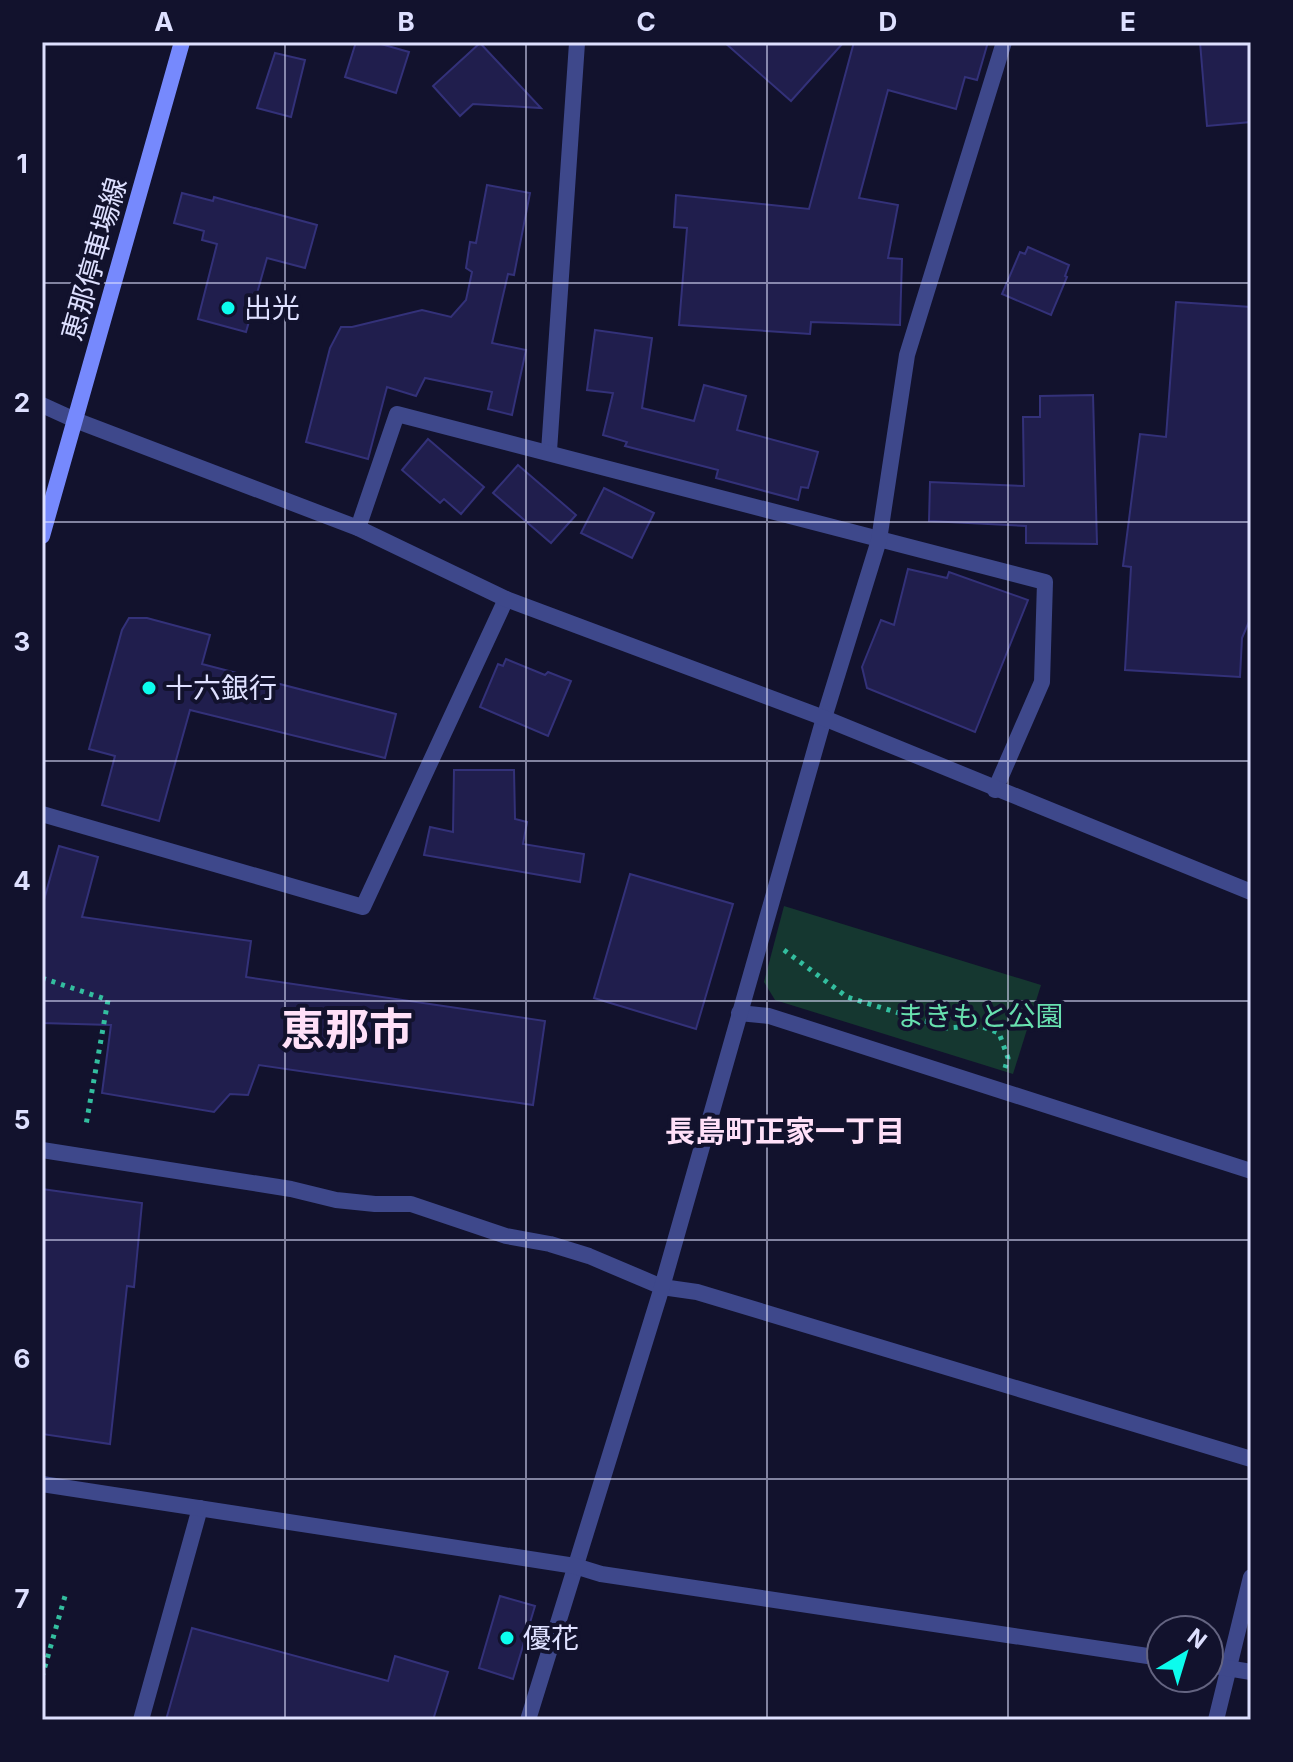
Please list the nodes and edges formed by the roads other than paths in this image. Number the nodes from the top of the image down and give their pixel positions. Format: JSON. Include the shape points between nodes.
{"nodes":[{"id":1,"x":182,"y":42,"type":"edge"},
{"id":2,"x":1004,"y":42,"type":"edge"},
{"id":3,"x":577,"y":43,"type":"edge"},
{"id":4,"x":42,"y":405,"type":"edge"},
{"id":5,"x":75,"y":420,"type":"junction"},
{"id":6,"x":549,"y":451,"type":"junction"},
{"id":7,"x":358,"y":528,"type":"junction"},
{"id":8,"x":42,"y":536,"type":"edge"},
{"id":9,"x":879,"y":540,"type":"junction"},
{"id":10,"x":506,"y":599,"type":"junction"},
{"id":11,"x":824,"y":718,"type":"junction"},
{"id":12,"x":995,"y":790,"type":"junction"},
{"id":13,"x":42,"y":814,"type":"edge"},
{"id":14,"x":1251,"y":892,"type":"edge"},
{"id":15,"x":739,"y":1013,"type":"junction"},
{"id":16,"x":42,"y":1150,"type":"edge"},
{"id":17,"x":1251,"y":1171,"type":"edge"},
{"id":18,"x":662,"y":1287,"type":"junction"},
{"id":19,"x":1251,"y":1459,"type":"edge"},
{"id":20,"x":42,"y":1484,"type":"edge"},
{"id":21,"x":200,"y":1508,"type":"junction"},
{"id":22,"x":575,"y":1566,"type":"junction"},
{"id":23,"x":1251,"y":1577,"type":"edge"},
{"id":24,"x":1145,"y":1656,"type":"edge"},
{"id":25,"x":1225,"y":1667,"type":"edge"},
{"id":26,"x":1229,"y":1668,"type":"junction"},
{"id":27,"x":1251,"y":1672,"type":"edge"},
{"id":28,"x":141,"y":1720,"type":"edge"},
{"id":29,"x":528,"y":1720,"type":"edge"},
{"id":30,"x":1216,"y":1720,"type":"edge"}],
"edges":[{"from":1,"to":5,"type":"main road","name":"恵那停車場線"},
{"from":2,"to":9,"type":"street","via":[[907,355]]},
{"from":3,"to":6,"type":"street"},
{"from":4,"to":5,"type":"street"},
{"from":5,"to":7,"type":"street"},
{"from":5,"to":8,"type":"main road","name":"恵那停車場線"},
{"from":6,"to":7,"type":"street","via":[[397,414]]},
{"from":6,"to":9,"type":"street"},
{"from":7,"to":10,"type":"street"},
{"from":9,"to":11,"type":"street"},
{"from":9,"to":12,"type":"street","via":[[1045,582],[1042,682]]},
{"from":10,"to":11,"type":"street"},
{"from":10,"to":13,"type":"street","via":[[363,907]]},
{"from":11,"to":12,"type":"street"},
{"from":11,"to":15,"type":"street"},
{"from":12,"to":14,"type":"street"},
{"from":15,"to":17,"type":"street","via":[[769,1016]]},
{"from":15,"to":18,"type":"street"},
{"from":16,"to":18,"type":"street","via":[[266,1184],[336,1200],[411,1204],[506,1236],[589,1256]]},
{"from":18,"to":19,"type":"street","via":[[697,1292]]},
{"from":18,"to":22,"type":"street"},
{"from":20,"to":21,"type":"street"},
{"from":21,"to":22,"type":"street"},
{"from":21,"to":28,"type":"street"},
{"from":22,"to":24,"type":"street"},
{"from":22,"to":29,"type":"street"},
{"from":23,"to":26,"type":"street"},
{"from":25,"to":26,"type":"street"},
{"from":26,"to":27,"type":"street"},
{"from":26,"to":30,"type":"street"}]}
